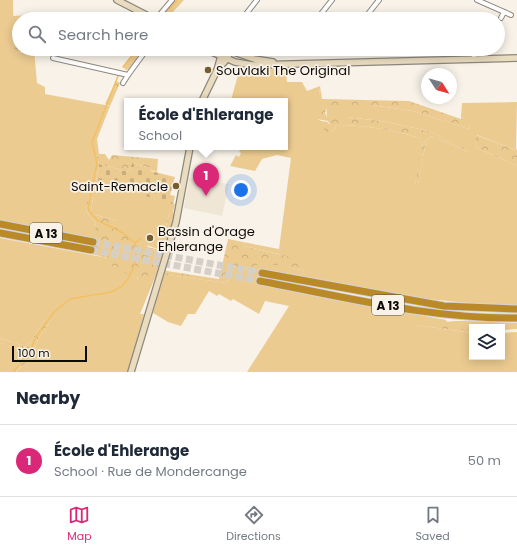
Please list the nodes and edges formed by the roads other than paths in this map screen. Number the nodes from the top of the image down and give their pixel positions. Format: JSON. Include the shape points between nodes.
{"nodes":[{"id":1,"x":118,"y":0,"type":"edge"},
{"id":2,"x":172,"y":0,"type":"edge"},
{"id":3,"x":257,"y":0,"type":"edge"},
{"id":4,"x":332,"y":0,"type":"edge"},
{"id":5,"x":379,"y":0,"type":"edge"},
{"id":6,"x":477,"y":0,"type":"edge"},
{"id":7,"x":141,"y":12,"type":"edge"},
{"id":8,"x":161,"y":12,"type":"edge"},
{"id":9,"x":248,"y":12,"type":"edge"},
{"id":10,"x":323,"y":12,"type":"edge"},
{"id":11,"x":370,"y":12,"type":"edge"},
{"id":12,"x":504,"y":12,"type":"edge"},
{"id":13,"x":505,"y":12,"type":"edge"},
{"id":14,"x":511,"y":15,"type":"dead end"},
{"id":15,"x":142,"y":56,"type":"edge"},
{"id":16,"x":220,"y":56,"type":"joint"},
{"id":17,"x":246,"y":56,"type":"edge"},
{"id":18,"x":53,"y":58,"type":"dead end"},
{"id":19,"x":517,"y":58,"type":"edge"},
{"id":20,"x":227,"y":59,"type":"junction"},
{"id":21,"x":474,"y":59,"type":"joint"},
{"id":22,"x":294,"y":64,"type":"junction"},
{"id":23,"x":217,"y":70,"type":"junction"},
{"id":24,"x":128,"y":75,"type":"junction"},
{"id":25,"x":123,"y":83,"type":"dead end"},
{"id":26,"x":203,"y":98,"type":"edge"},
{"id":27,"x":189,"y":150,"type":"edge"},
{"id":28,"x":0,"y":224,"type":"edge"},
{"id":29,"x":0,"y":233,"type":"edge"},
{"id":30,"x":93,"y":242,"type":"tunnel mouth"},
{"id":31,"x":91,"y":250,"type":"tunnel mouth"},
{"id":32,"x":262,"y":273,"type":"tunnel mouth"},
{"id":33,"x":260,"y":281,"type":"tunnel mouth"},
{"id":34,"x":517,"y":309,"type":"edge"},
{"id":35,"x":517,"y":318,"type":"edge"},
{"id":36,"x":131,"y":372,"type":"edge"}],
"edges":[{"from":1,"to":7,"type":"main road"},
{"from":2,"to":8,"type":"street"},
{"from":3,"to":9,"type":"street"},
{"from":4,"to":10,"type":"street"},
{"from":5,"to":11,"type":"street"},
{"from":6,"to":12,"type":"street"},
{"from":13,"to":14,"type":"street"},
{"from":15,"to":24,"type":"street"},
{"from":16,"to":20,"type":"main road"},
{"from":16,"to":23,"type":"main road"},
{"from":17,"to":22,"type":"main road"},
{"from":18,"to":24,"type":"street"},
{"from":19,"to":21,"type":"main road"},
{"from":20,"to":22,"type":"main road","via":[[252,65]]},
{"from":20,"to":23,"type":"main road"},
{"from":21,"to":22,"type":"main road"},
{"from":23,"to":26,"type":"main road"},
{"from":24,"to":25,"type":"street"},
{"from":27,"to":36,"type":"main road","via":[[176,222]]},
{"from":28,"to":30,"type":"highway","number":"A 13"},
{"from":29,"to":31,"type":"highway","number":"A 13"},
{"from":32,"to":34,"type":"highway","number":"A 13","via":[[444,306]]},
{"from":33,"to":35,"type":"highway","number":"A 13","via":[[431,313],[479,318]]}]}
